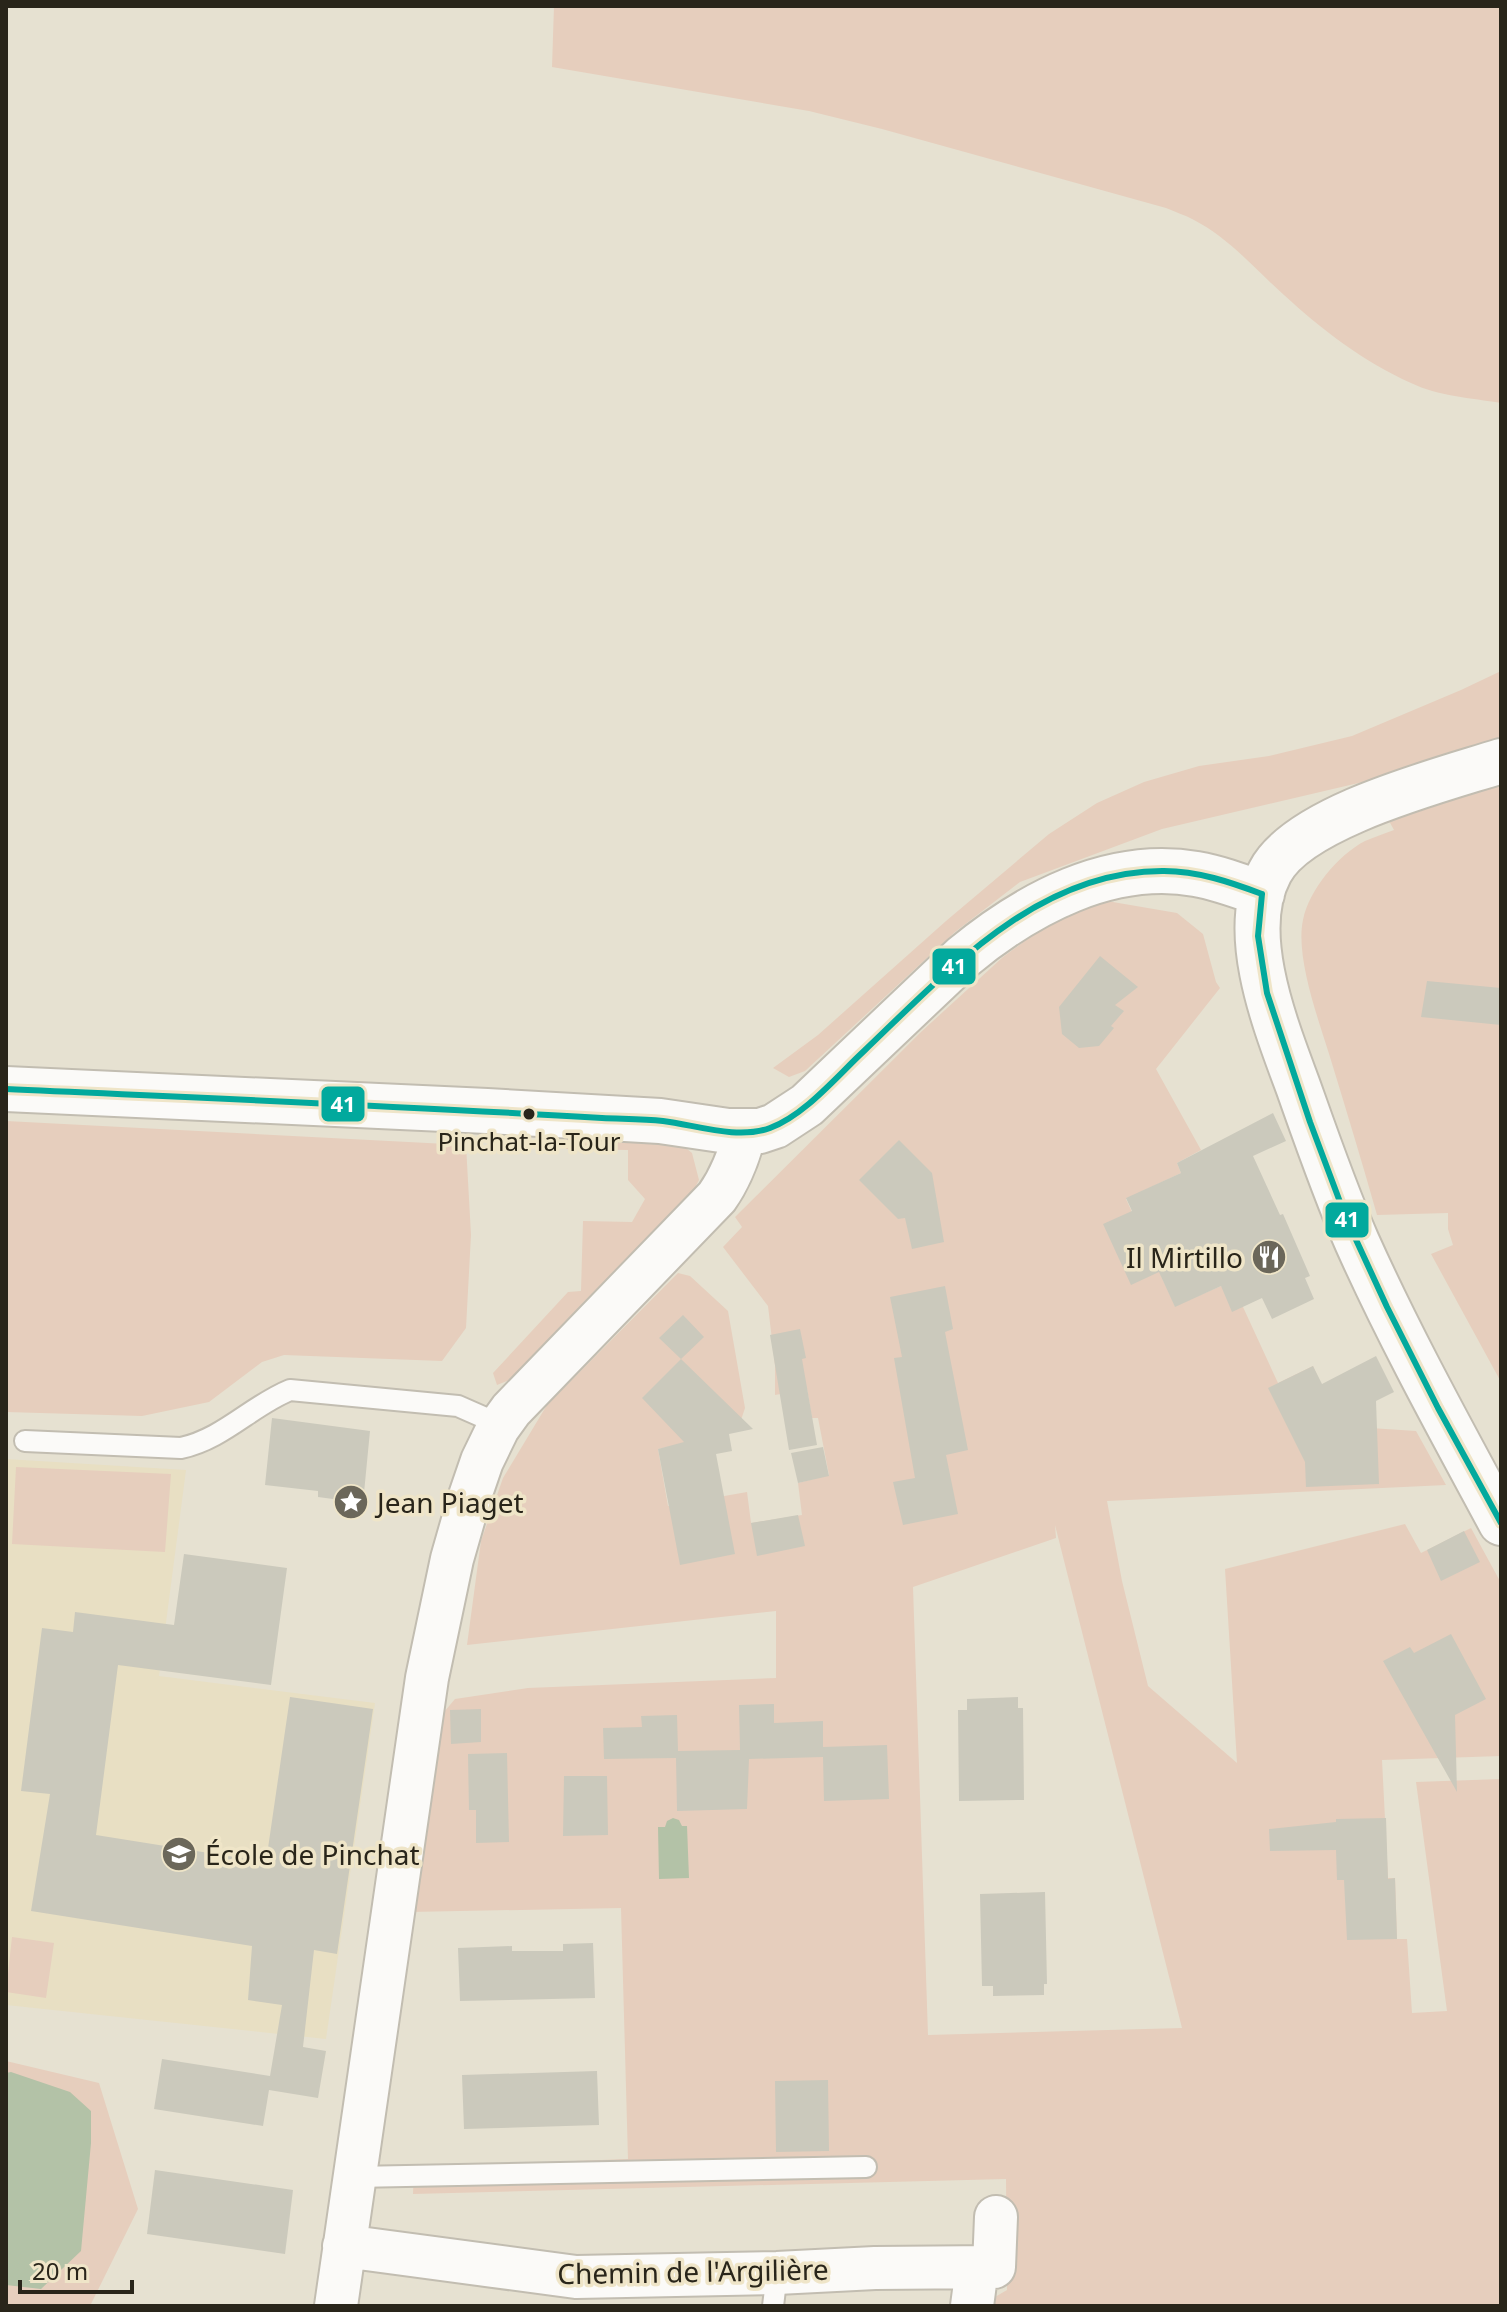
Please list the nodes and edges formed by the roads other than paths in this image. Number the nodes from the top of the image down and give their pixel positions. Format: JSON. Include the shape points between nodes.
{"nodes":[{"id":1,"x":1501,"y":761,"type":"edge"},
{"id":2,"x":1262,"y":894,"type":"junction"},
{"id":3,"x":6,"y":1089,"type":"edge"},
{"id":4,"x":745,"y":1132,"type":"junction"},
{"id":5,"x":498,"y":1428,"type":"junction"},
{"id":6,"x":25,"y":1441,"type":"dead end"},
{"id":7,"x":1501,"y":1523,"type":"edge"},
{"id":8,"x":866,"y":2167,"type":"dead end"},
{"id":9,"x":354,"y":2177,"type":"junction"},
{"id":10,"x":996,"y":2217,"type":"dead end"},
{"id":11,"x":344,"y":2246,"type":"junction"},
{"id":12,"x":974,"y":2287,"type":"edge"},
{"id":13,"x":775,"y":2290,"type":"edge"},
{"id":14,"x":574,"y":2291,"type":"edge"},
{"id":15,"x":336,"y":2306,"type":"edge"}],
"edges":[{"from":1,"to":2,"type":"street","via":[[1329,822],[1277,861]]},
{"from":2,"to":4,"type":"street","via":[[1173,871],[1105,878],[1044,902],[963,957],[807,1105],[775,1126]]},
{"from":2,"to":7,"type":"street","via":[[1258,936],[1267,993],[1346,1218]]},
{"from":3,"to":4,"type":"street","via":[[660,1121]]},
{"from":4,"to":5,"type":"street","via":[[736,1164],[717,1197]]},
{"from":5,"to":6,"type":"lane","via":[[458,1406],[290,1390],[215,1436],[181,1448]]},
{"from":5,"to":9,"type":"street","via":[[482,1461],[452,1559],[427,1678]]},
{"from":8,"to":9,"type":"lane"},
{"from":9,"to":11,"type":"street"},
{"from":10,"to":12,"type":"street","name":"Chemin de l'Argilière","via":[[994,2267]]},
{"from":11,"to":14,"type":"street","name":"Chemin de l'Argilière"},
{"from":11,"to":15,"type":"street"},
{"from":12,"to":13,"type":"street","name":"Chemin de l'Argilière","via":[[875,2268]]},
{"from":13,"to":14,"type":"street","name":"Chemin de l'Argilière"}]}
